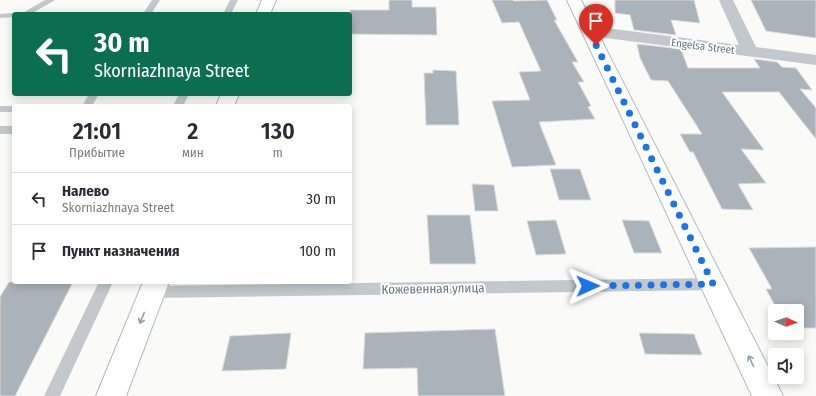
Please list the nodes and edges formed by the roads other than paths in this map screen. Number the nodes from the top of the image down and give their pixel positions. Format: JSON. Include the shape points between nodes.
{"nodes":[{"id":1,"x":51,"y":0,"type":"edge"},
{"id":2,"x":156,"y":0,"type":"edge"},
{"id":3,"x":234,"y":0,"type":"edge"},
{"id":4,"x":269,"y":0,"type":"edge"},
{"id":5,"x":574,"y":0,"type":"edge"},
{"id":6,"x":726,"y":0,"type":"edge"},
{"id":7,"x":29,"y":12,"type":"edge"},
{"id":8,"x":148,"y":12,"type":"edge"},
{"id":9,"x":228,"y":12,"type":"edge"},
{"id":10,"x":264,"y":12,"type":"edge"},
{"id":11,"x":12,"y":15,"type":"edge"},
{"id":12,"x":0,"y":16,"type":"edge"},
{"id":13,"x":590,"y":31,"type":"junction"},
{"id":14,"x":750,"y":52,"type":"junction"},
{"id":15,"x":816,"y":60,"type":"edge"},
{"id":16,"x":0,"y":109,"type":"edge"},
{"id":17,"x":12,"y":110,"type":"edge"},
{"id":18,"x":0,"y":130,"type":"edge"},
{"id":19,"x":12,"y":130,"type":"edge"},
{"id":20,"x":105,"y":284,"type":"edge"},
{"id":21,"x":713,"y":284,"type":"junction"},
{"id":22,"x":154,"y":287,"type":"edge"},
{"id":23,"x":52,"y":396,"type":"edge"},
{"id":24,"x":111,"y":396,"type":"edge"},
{"id":25,"x":768,"y":396,"type":"edge"}],
"edges":[{"from":1,"to":7,"type":"lane"},
{"from":2,"to":8,"type":"lane"},
{"from":3,"to":9,"type":"lane"},
{"from":4,"to":10,"type":"main road"},
{"from":5,"to":13,"type":"main road"},
{"from":6,"to":14,"type":"street"},
{"from":11,"to":12,"type":"lane"},
{"from":13,"to":14,"type":"street","name":"Engelsa Street"},
{"from":13,"to":21,"type":"main road"},
{"from":14,"to":15,"type":"street","name":"Engelsa Street"},
{"from":16,"to":17,"type":"lane"},
{"from":18,"to":19,"type":"lane"},
{"from":20,"to":23,"type":"lane"},
{"from":21,"to":22,"type":"lane","name":"Кожевенная улица"},
{"from":25,"to":21,"type":"main road","one_way":true},
{"from":22,"to":24,"type":"main road","one_way":true}]}
